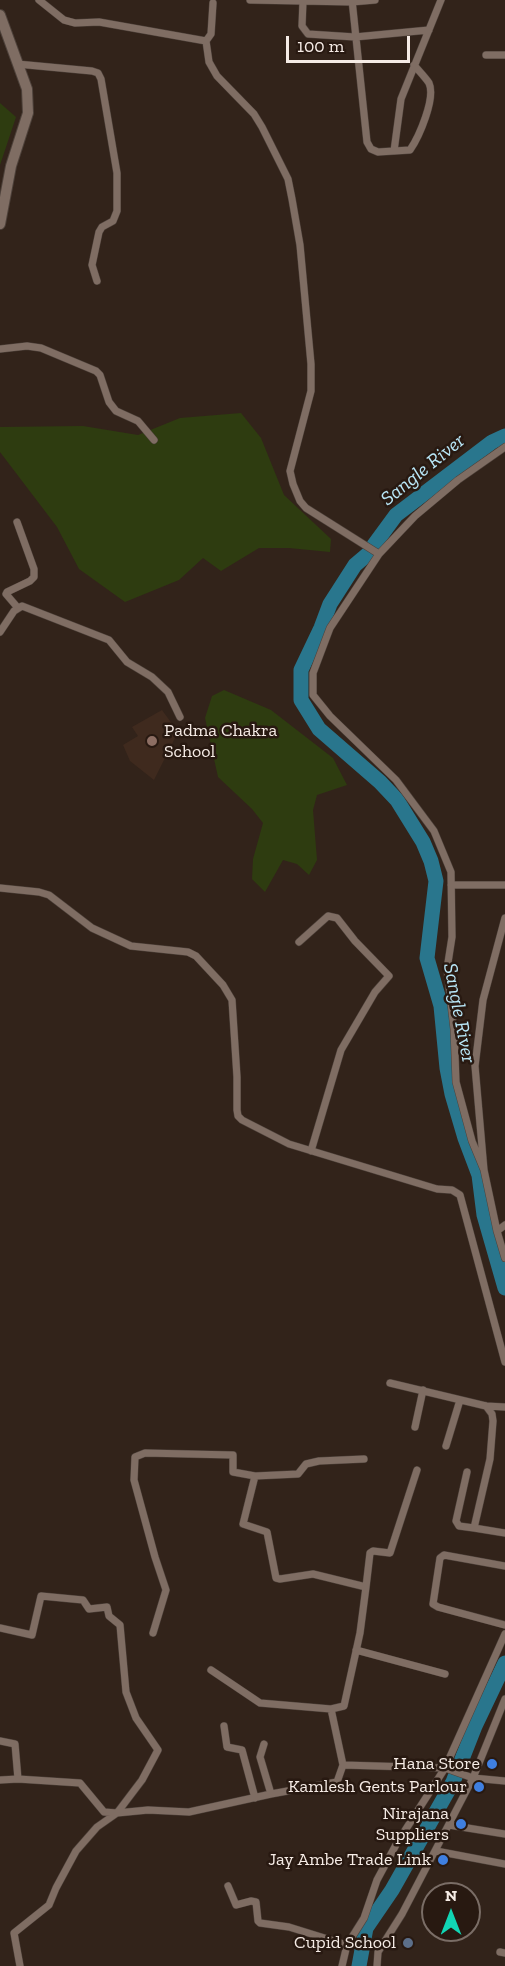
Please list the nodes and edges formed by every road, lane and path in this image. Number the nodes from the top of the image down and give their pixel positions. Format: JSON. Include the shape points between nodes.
{"nodes":[{"id":1,"x":39,"y":0,"type":"edge"},
{"id":2,"x":204,"y":0,"type":"edge"},
{"id":3,"x":250,"y":0,"type":"edge"},
{"id":4,"x":375,"y":0,"type":"edge"},
{"id":5,"x":441,"y":0,"type":"edge"},
{"id":6,"x":213,"y":1,"type":"edge"},
{"id":7,"x":303,"y":1,"type":"edge"},
{"id":8,"x":352,"y":1,"type":"edge"},
{"id":9,"x":0,"y":15,"type":"edge"},
{"id":10,"x":429,"y":30,"type":"junction"},
{"id":11,"x":355,"y":38,"type":"junction"},
{"id":12,"x":206,"y":41,"type":"junction"},
{"id":13,"x":486,"y":55,"type":"dead end"},
{"id":14,"x":505,"y":55,"type":"edge"},
{"id":15,"x":17,"y":64,"type":"junction"},
{"id":16,"x":414,"y":65,"type":"junction"},
{"id":17,"x":394,"y":151,"type":"junction"},
{"id":18,"x":0,"y":224,"type":"edge"},
{"id":19,"x":97,"y":281,"type":"dead end"},
{"id":20,"x":0,"y":349,"type":"edge"},
{"id":21,"x":154,"y":440,"type":"dead end"},
{"id":22,"x":505,"y":447,"type":"edge"},
{"id":23,"x":17,"y":522,"type":"dead end"},
{"id":24,"x":379,"y":554,"type":"junction"},
{"id":25,"x":18,"y":608,"type":"junction"},
{"id":26,"x":0,"y":632,"type":"edge"},
{"id":27,"x":180,"y":717,"type":"dead end"},
{"id":28,"x":452,"y":885,"type":"junction"},
{"id":29,"x":505,"y":885,"type":"edge"},
{"id":30,"x":0,"y":888,"type":"edge"},
{"id":31,"x":505,"y":918,"type":"edge"},
{"id":32,"x":299,"y":942,"type":"dead end"},
{"id":33,"x":312,"y":1151,"type":"junction"},
{"id":34,"x":484,"y":1170,"type":"junction"},
{"id":35,"x":505,"y":1225,"type":"edge"},
{"id":36,"x":497,"y":1231,"type":"junction"},
{"id":37,"x":505,"y":1258,"type":"edge"},
{"id":38,"x":505,"y":1362,"type":"edge"},
{"id":39,"x":390,"y":1383,"type":"dead end"},
{"id":40,"x":423,"y":1390,"type":"junction"},
{"id":41,"x":460,"y":1400,"type":"junction"},
{"id":42,"x":486,"y":1406,"type":"junction"},
{"id":43,"x":505,"y":1407,"type":"edge"},
{"id":44,"x":415,"y":1428,"type":"dead end"},
{"id":45,"x":446,"y":1446,"type":"dead end"},
{"id":46,"x":364,"y":1459,"type":"dead end"},
{"id":47,"x":417,"y":1470,"type":"dead end"},
{"id":48,"x":467,"y":1472,"type":"dead end"},
{"id":49,"x":255,"y":1476,"type":"junction"},
{"id":50,"x":474,"y":1528,"type":"junction"},
{"id":51,"x":505,"y":1533,"type":"edge"},
{"id":52,"x":505,"y":1566,"type":"edge"},
{"id":53,"x":366,"y":1587,"type":"junction"},
{"id":54,"x":505,"y":1625,"type":"edge"},
{"id":55,"x":0,"y":1628,"type":"edge"},
{"id":56,"x":153,"y":1633,"type":"dead end"},
{"id":57,"x":505,"y":1634,"type":"edge"},
{"id":58,"x":356,"y":1650,"type":"junction"},
{"id":59,"x":211,"y":1670,"type":"dead end"},
{"id":60,"x":446,"y":1674,"type":"dead end"},
{"id":61,"x":505,"y":1699,"type":"edge"},
{"id":62,"x":330,"y":1709,"type":"junction"},
{"id":63,"x":224,"y":1726,"type":"dead end"},
{"id":64,"x":0,"y":1741,"type":"edge"},
{"id":65,"x":264,"y":1744,"type":"dead end"},
{"id":66,"x":343,"y":1766,"type":"junction"},
{"id":67,"x":447,"y":1769,"type":"junction"},
{"id":68,"x":471,"y":1777,"type":"junction"},
{"id":69,"x":18,"y":1779,"type":"junction"},
{"id":70,"x":0,"y":1780,"type":"edge"},
{"id":71,"x":505,"y":1781,"type":"edge"},
{"id":72,"x":271,"y":1794,"type":"junction"},
{"id":73,"x":255,"y":1798,"type":"junction"},
{"id":74,"x":117,"y":1813,"type":"junction"},
{"id":75,"x":449,"y":1825,"type":"junction"},
{"id":76,"x":505,"y":1834,"type":"edge"},
{"id":77,"x":436,"y":1851,"type":"junction"},
{"id":78,"x":505,"y":1864,"type":"edge"},
{"id":79,"x":228,"y":1886,"type":"dead end"},
{"id":80,"x":347,"y":1945,"type":"junction"},
{"id":81,"x":20,"y":1966,"type":"edge"},
{"id":82,"x":342,"y":1966,"type":"edge"},
{"id":83,"x":376,"y":1966,"type":"edge"}],
"edges":[{"from":1,"to":12,"type":"street","via":[[75,24],[99,22]]},
{"from":2,"to":6,"type":"street"},
{"from":3,"to":7,"type":"street"},
{"from":4,"to":8,"type":"street"},
{"from":5,"to":10,"type":"street"},
{"from":6,"to":12,"type":"street","via":[[211,34]]},
{"from":7,"to":8,"type":"street"},
{"from":7,"to":11,"type":"street","via":[[302,26],[308,33]]},
{"from":8,"to":11,"type":"street"},
{"from":9,"to":15,"type":"street"},
{"from":10,"to":11,"type":"street"},
{"from":10,"to":16,"type":"street"},
{"from":11,"to":17,"type":"street","via":[[367,142],[370,149],[378,152]]},
{"from":12,"to":24,"type":"street","via":[[209,62],[217,76],[262,127],[288,179],[292,199],[311,364],[311,391],[295,448],[293,484],[306,508]]},
{"from":13,"to":14,"type":"street"},
{"from":15,"to":18,"type":"street","via":[[27,90],[28,113],[10,166]]},
{"from":15,"to":19,"type":"street","via":[[92,70],[101,78],[117,173],[117,211],[99,232],[92,265]]},
{"from":16,"to":17,"type":"street","via":[[400,99]]},
{"from":16,"to":17,"type":"street","via":[[429,84],[431,96],[417,141],[410,150]]},
{"from":20,"to":21,"type":"street","via":[[41,348],[96,371],[108,402],[116,411],[138,421]]},
{"from":22,"to":24,"type":"street","via":[[415,516]]},
{"from":23,"to":25,"type":"street","via":[[34,569],[30,581],[7,592]]},
{"from":24,"to":28,"type":"street","via":[[330,628],[313,673],[313,695],[396,780],[434,831],[451,872]]},
{"from":25,"to":26,"type":"street"},
{"from":25,"to":27,"type":"street","via":[[29,608],[109,640],[127,662],[168,692]]},
{"from":28,"to":29,"type":"street"},
{"from":28,"to":34,"type":"street","via":[[452,937],[447,969],[456,1082]]},
{"from":30,"to":33,"type":"street","via":[[49,895],[92,928],[131,946],[196,956],[232,1000],[238,1116],[289,1144]]},
{"from":31,"to":34,"type":"street","via":[[483,1000],[475,1066]]},
{"from":32,"to":33,"type":"street","via":[[328,916],[337,918],[389,976],[375,992],[341,1050]]},
{"from":33,"to":38,"type":"street","via":[[460,1195]]},
{"from":34,"to":36,"type":"street"},
{"from":35,"to":36,"type":"street"},
{"from":36,"to":37,"type":"street"},
{"from":39,"to":40,"type":"street"},
{"from":40,"to":41,"type":"street"},
{"from":40,"to":44,"type":"street"},
{"from":41,"to":42,"type":"street"},
{"from":41,"to":45,"type":"street"},
{"from":42,"to":43,"type":"street"},
{"from":42,"to":50,"type":"street","via":[[493,1421],[490,1459]]},
{"from":46,"to":49,"type":"street","via":[[319,1461],[306,1464],[298,1474]]},
{"from":47,"to":53,"type":"street","via":[[390,1553],[370,1553]]},
{"from":48,"to":50,"type":"street","via":[[456,1521],[459,1526]]},
{"from":49,"to":53,"type":"street","via":[[243,1524],[267,1532],[276,1578],[313,1574]]},
{"from":49,"to":56,"type":"street","via":[[233,1472],[234,1455],[135,1457],[134,1480],[166,1590]]},
{"from":50,"to":51,"type":"street"},
{"from":52,"to":54,"type":"street","via":[[444,1555],[440,1558],[433,1604]]},
{"from":53,"to":58,"type":"street"},
{"from":55,"to":74,"type":"street","via":[[32,1635],[41,1596],[83,1600],[89,1609],[107,1607],[109,1616],[120,1624],[126,1692],[136,1718],[158,1750]]},
{"from":57,"to":67,"type":"street"},
{"from":58,"to":60,"type":"street"},
{"from":58,"to":62,"type":"street","via":[[344,1706]]},
{"from":59,"to":62,"type":"street","via":[[260,1703]]},
{"from":61,"to":68,"type":"street"},
{"from":62,"to":66,"type":"street"},
{"from":63,"to":73,"type":"street","via":[[227,1747],[242,1750]]},
{"from":64,"to":69,"type":"street","via":[[15,1744]]},
{"from":65,"to":72,"type":"street","via":[[260,1756]]},
{"from":66,"to":67,"type":"street"},
{"from":66,"to":72,"type":"street","via":[[336,1783]]},
{"from":67,"to":68,"type":"street"},
{"from":67,"to":80,"type":"street","via":[[397,1843],[377,1880],[364,1918]]},
{"from":68,"to":71,"type":"street"},
{"from":68,"to":75,"type":"street"},
{"from":69,"to":70,"type":"street"},
{"from":69,"to":74,"type":"street","via":[[80,1783],[104,1812]]},
{"from":72,"to":73,"type":"street"},
{"from":73,"to":74,"type":"street","via":[[189,1812]]},
{"from":74,"to":81,"type":"street","via":[[97,1827],[76,1851],[49,1905],[14,1933]]},
{"from":75,"to":76,"type":"street"},
{"from":75,"to":77,"type":"street"},
{"from":77,"to":78,"type":"street"},
{"from":77,"to":83,"type":"street","via":[[378,1952]]},
{"from":79,"to":80,"type":"street","via":[[236,1905],[256,1902],[260,1923],[289,1927]]},
{"from":80,"to":82,"type":"street"}]}
